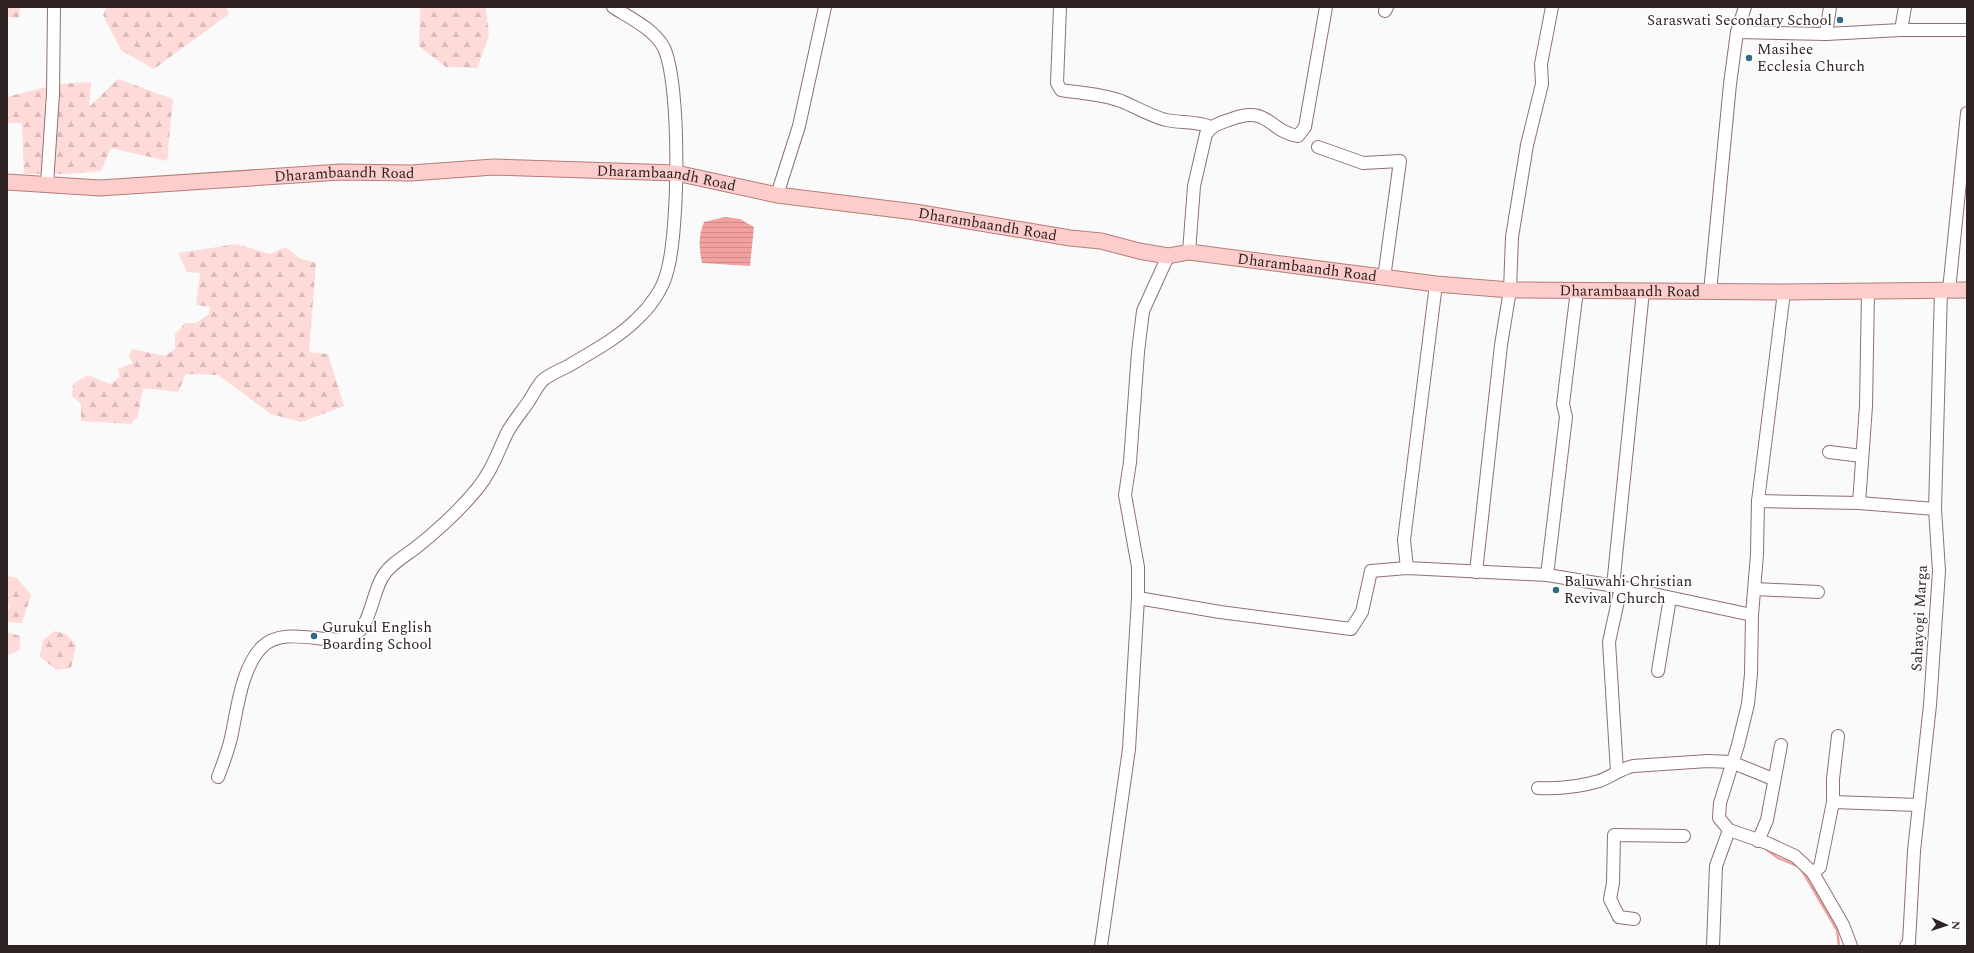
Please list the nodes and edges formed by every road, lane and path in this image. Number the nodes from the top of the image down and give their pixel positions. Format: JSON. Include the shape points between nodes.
{"nodes":[{"id":1,"x":54,"y":7,"type":"edge"},
{"id":2,"x":613,"y":7,"type":"edge"},
{"id":3,"x":825,"y":7,"type":"edge"},
{"id":4,"x":1060,"y":7,"type":"edge"},
{"id":5,"x":1326,"y":7,"type":"edge"},
{"id":6,"x":1552,"y":7,"type":"edge"},
{"id":7,"x":1745,"y":7,"type":"edge"},
{"id":8,"x":1830,"y":7,"type":"edge"},
{"id":9,"x":1904,"y":7,"type":"edge"},
{"id":10,"x":1901,"y":30,"type":"junction"},
{"id":11,"x":1967,"y":30,"type":"edge"},
{"id":12,"x":1737,"y":32,"type":"junction"},
{"id":13,"x":1826,"y":34,"type":"junction"},
{"id":14,"x":1967,"y":112,"type":"edge"},
{"id":15,"x":1211,"y":127,"type":"junction"},
{"id":16,"x":1318,"y":147,"type":"dead end"},
{"id":17,"x":676,"y":173,"type":"junction"},
{"id":18,"x":7,"y":182,"type":"edge"},
{"id":19,"x":48,"y":184,"type":"junction"},
{"id":20,"x":777,"y":195,"type":"junction"},
{"id":21,"x":1189,"y":252,"type":"junction"},
{"id":22,"x":1168,"y":256,"type":"junction"},
{"id":23,"x":1384,"y":278,"type":"junction"},
{"id":24,"x":1436,"y":284,"type":"junction"},
{"id":25,"x":1510,"y":290,"type":"junction"},
{"id":26,"x":1577,"y":290,"type":"junction"},
{"id":27,"x":1945,"y":290,"type":"junction"},
{"id":28,"x":1967,"y":290,"type":"edge"},
{"id":29,"x":1643,"y":291,"type":"junction"},
{"id":30,"x":1868,"y":291,"type":"junction"},
{"id":31,"x":1710,"y":292,"type":"junction"},
{"id":32,"x":1784,"y":292,"type":"junction"},
{"id":33,"x":1829,"y":452,"type":"dead end"},
{"id":34,"x":1862,"y":456,"type":"junction"},
{"id":35,"x":1758,"y":501,"type":"junction"},
{"id":36,"x":1859,"y":503,"type":"junction"},
{"id":37,"x":1935,"y":509,"type":"junction"},
{"id":38,"x":1407,"y":568,"type":"junction"},
{"id":39,"x":1476,"y":572,"type":"junction"},
{"id":40,"x":1547,"y":575,"type":"junction"},
{"id":41,"x":1617,"y":587,"type":"junction"},
{"id":42,"x":1755,"y":589,"type":"junction"},
{"id":43,"x":1818,"y":592,"type":"dead end"},
{"id":44,"x":1138,"y":598,"type":"junction"},
{"id":45,"x":1670,"y":598,"type":"junction"},
{"id":46,"x":1752,"y":615,"type":"junction"},
{"id":47,"x":1658,"y":671,"type":"dead end"},
{"id":48,"x":1838,"y":736,"type":"dead end"},
{"id":49,"x":1781,"y":745,"type":"dead end"},
{"id":50,"x":1732,"y":762,"type":"junction"},
{"id":51,"x":1617,"y":772,"type":"junction"},
{"id":52,"x":218,"y":777,"type":"dead end"},
{"id":53,"x":1773,"y":779,"type":"junction"},
{"id":54,"x":1538,"y":788,"type":"dead end"},
{"id":55,"x":1834,"y":802,"type":"junction"},
{"id":56,"x":1918,"y":805,"type":"junction"},
{"id":57,"x":1729,"y":830,"type":"junction"},
{"id":58,"x":1684,"y":836,"type":"dead end"},
{"id":59,"x":1758,"y":841,"type":"junction"},
{"id":60,"x":1813,"y":873,"type":"junction"},
{"id":61,"x":1634,"y":919,"type":"dead end"},
{"id":62,"x":1101,"y":946,"type":"edge"},
{"id":63,"x":1713,"y":946,"type":"edge"},
{"id":64,"x":1851,"y":946,"type":"edge"},
{"id":65,"x":1906,"y":946,"type":"edge"}],
"edges":[{"from":1,"to":19,"type":"street"},
{"from":2,"to":17,"type":"street","via":[[652,33],[665,51],[673,94]]},
{"from":3,"to":20,"type":"street","via":[[799,126]]},
{"from":4,"to":15,"type":"street","via":[[1058,83],[1061,90],[1104,96],[1165,120],[1202,123]]},
{"from":5,"to":15,"type":"street","via":[[1305,127],[1302,132],[1298,136],[1291,135],[1263,117],[1253,114],[1243,115]]},
{"from":6,"to":25,"type":"street","via":[[1541,64],[1542,84],[1527,145],[1512,237]]},
{"from":7,"to":12,"type":"street"},
{"from":8,"to":13,"type":"street"},
{"from":9,"to":10,"type":"street"},
{"from":10,"to":11,"type":"street"},
{"from":10,"to":13,"type":"street"},
{"from":12,"to":13,"type":"street"},
{"from":12,"to":31,"type":"street"},
{"from":14,"to":27,"type":"street","name":"Sahayogi Marga"},
{"from":15,"to":21,"type":"street","via":[[1206,134],[1194,186]]},
{"from":16,"to":23,"type":"street","via":[[1362,162],[1400,161]]},
{"from":17,"to":19,"type":"main road","name":"Dharambaandh Road","via":[[494,167],[411,173],[341,172],[100,188]]},
{"from":17,"to":20,"type":"main road","name":"Dharambaandh Road"},
{"from":17,"to":52,"type":"street","via":[[671,255],[665,281],[657,294],[638,319],[603,345],[543,380],[509,430],[494,464],[478,489],[457,512],[383,576],[358,634],[348,639],[285,637],[266,643],[259,649],[245,679],[231,740]]},
{"from":18,"to":19,"type":"main road","name":"Dharambaandh Road"},
{"from":20,"to":22,"type":"main road","name":"Dharambaandh Road","via":[[915,212],[1101,241]]},
{"from":21,"to":22,"type":"main road","name":"Dharambaandh Road"},
{"from":21,"to":23,"type":"main road","name":"Dharambaandh Road"},
{"from":22,"to":44,"type":"street","via":[[1143,310],[1125,495],[1138,567]]},
{"from":23,"to":24,"type":"main road","name":"Dharambaandh Road"},
{"from":24,"to":25,"type":"main road","name":"Dharambaandh Road"},
{"from":24,"to":38,"type":"street","via":[[1404,540]]},
{"from":25,"to":26,"type":"main road","name":"Dharambaandh Road"},
{"from":25,"to":39,"type":"street","via":[[1501,344]]},
{"from":26,"to":29,"type":"main road","name":"Dharambaandh Road"},
{"from":26,"to":40,"type":"street","via":[[1562,404],[1566,417]]},
{"from":27,"to":28,"type":"main road","name":"Dharambaandh Road"},
{"from":27,"to":30,"type":"main road","name":"Dharambaandh Road"},
{"from":27,"to":37,"type":"street","name":"Sahayogi Marga"},
{"from":29,"to":31,"type":"main road","name":"Dharambaandh Road"},
{"from":29,"to":41,"type":"street"},
{"from":30,"to":32,"type":"main road","name":"Dharambaandh Road"},
{"from":30,"to":34,"type":"street","via":[[1866,406]]},
{"from":31,"to":32,"type":"main road","name":"Dharambaandh Road"},
{"from":32,"to":35,"type":"street"},
{"from":33,"to":34,"type":"street"},
{"from":34,"to":36,"type":"street"},
{"from":35,"to":36,"type":"street"},
{"from":35,"to":42,"type":"street"},
{"from":36,"to":37,"type":"street"},
{"from":37,"to":56,"type":"street","name":"Sahayogi Marga","via":[[1939,571],[1930,705]]},
{"from":38,"to":39,"type":"street"},
{"from":38,"to":44,"type":"street","via":[[1371,571],[1362,612],[1351,629],[1220,612]]},
{"from":39,"to":40,"type":"street"},
{"from":40,"to":41,"type":"street"},
{"from":41,"to":45,"type":"street"},
{"from":41,"to":51,"type":"street","via":[[1609,642]]},
{"from":42,"to":43,"type":"street"},
{"from":42,"to":46,"type":"street"},
{"from":44,"to":62,"type":"street","via":[[1129,749]]},
{"from":45,"to":46,"type":"street"},
{"from":45,"to":47,"type":"street"},
{"from":46,"to":50,"type":"street","via":[[1748,704]]},
{"from":48,"to":55,"type":"street","via":[[1833,779]]},
{"from":49,"to":53,"type":"street"},
{"from":50,"to":51,"type":"street","via":[[1633,766]]},
{"from":50,"to":53,"type":"street"},
{"from":50,"to":57,"type":"street","via":[[1720,803],[1719,818]]},
{"from":51,"to":54,"type":"street","via":[[1600,781],[1563,789]]},
{"from":53,"to":59,"type":"street","via":[[1767,820]]},
{"from":55,"to":56,"type":"street"},
{"from":55,"to":60,"type":"street","via":[[1820,867]]},
{"from":56,"to":65,"type":"street","name":"Sahayogi Marga","via":[[1909,942]]},
{"from":57,"to":59,"type":"street"},
{"from":57,"to":63,"type":"street","via":[[1716,866]]},
{"from":58,"to":61,"type":"street","via":[[1614,835],[1614,883],[1610,899],[1619,917]]},
{"from":59,"to":60,"type":"street","via":[[1795,856]]},
{"from":60,"to":64,"type":"street","via":[[1843,925]]}]}
